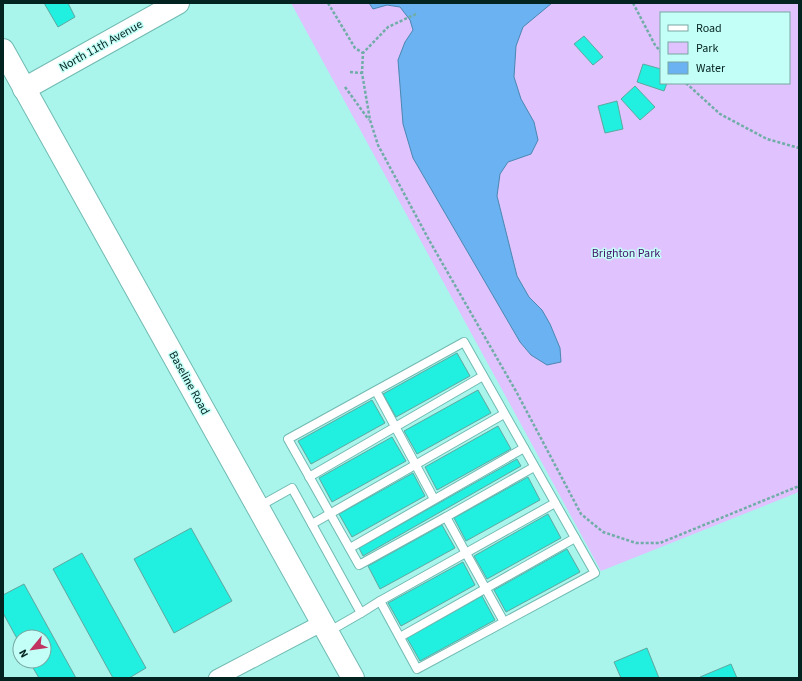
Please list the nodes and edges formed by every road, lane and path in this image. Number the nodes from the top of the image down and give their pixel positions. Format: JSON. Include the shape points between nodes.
{"nodes":[{"id":1,"x":178,"y":3,"type":"edge"},
{"id":2,"x":328,"y":3,"type":"edge"},
{"id":3,"x":633,"y":3,"type":"edge"},
{"id":4,"x":416,"y":14,"type":"dead end"},
{"id":5,"x":3,"y":50,"type":"edge"},
{"id":6,"x":660,"y":51,"type":"edge"},
{"id":7,"x":363,"y":53,"type":"junction"},
{"id":8,"x":350,"y":72,"type":"dead end"},
{"id":9,"x":362,"y":73,"type":"junction"},
{"id":10,"x":687,"y":84,"type":"edge"},
{"id":11,"x":345,"y":87,"type":"dead end"},
{"id":12,"x":24,"y":89,"type":"junction"},
{"id":13,"x":370,"y":120,"type":"junction"},
{"id":14,"x":799,"y":148,"type":"edge"},
{"id":15,"x":483,"y":376,"type":"junction"},
{"id":16,"x":376,"y":391,"type":"junction"},
{"id":17,"x":504,"y":414,"type":"junction"},
{"id":18,"x":395,"y":427,"type":"junction"},
{"id":19,"x":524,"y":448,"type":"junction"},
{"id":20,"x":415,"y":464,"type":"junction"},
{"id":21,"x":534,"y":467,"type":"junction"},
{"id":22,"x":309,"y":477,"type":"junction"},
{"id":23,"x":799,"y":486,"type":"edge"},
{"id":24,"x":434,"y":500,"type":"junction"},
{"id":25,"x":555,"y":503,"type":"junction"},
{"id":26,"x":258,"y":507,"type":"junction"},
{"id":27,"x":330,"y":513,"type":"junction"},
{"id":28,"x":446,"y":516,"type":"junction"},
{"id":29,"x":312,"y":524,"type":"junction"},
{"id":30,"x":575,"y":538,"type":"junction"},
{"id":31,"x":350,"y":548,"type":"junction"},
{"id":32,"x":466,"y":552,"type":"junction"},
{"id":33,"x":486,"y":588,"type":"junction"},
{"id":34,"x":380,"y":601,"type":"junction"},
{"id":35,"x":361,"y":614,"type":"junction"},
{"id":36,"x":504,"y":622,"type":"junction"},
{"id":37,"x":325,"y":627,"type":"junction"},
{"id":38,"x":400,"y":637,"type":"junction"},
{"id":39,"x":218,"y":678,"type":"edge"},
{"id":40,"x":353,"y":678,"type":"edge"}],
"edges":[{"from":1,"to":12,"type":"main road","name":"North 11th Avenue"},
{"from":2,"to":7,"type":"path","via":[[355,48]]},
{"from":3,"to":6,"type":"path"},
{"from":4,"to":7,"type":"path","via":[[388,27]]},
{"from":5,"to":12,"type":"main road","name":"Baseline Road"},
{"from":7,"to":9,"type":"path"},
{"from":8,"to":9,"type":"path"},
{"from":9,"to":13,"type":"path"},
{"from":10,"to":14,"type":"path","via":[[720,114],[767,138]]},
{"from":11,"to":13,"type":"path"},
{"from":12,"to":26,"type":"main road","name":"Baseline Road"},
{"from":13,"to":23,"type":"path","via":[[378,144],[429,240],[517,393],[581,514],[603,532],[636,543],[660,543]]},
{"from":15,"to":16,"type":"lane","via":[[464,342]]},
{"from":15,"to":17,"type":"lane"},
{"from":15,"to":18,"type":"lane"},
{"from":16,"to":18,"type":"lane"},
{"from":16,"to":22,"type":"lane","via":[[288,439]]},
{"from":17,"to":19,"type":"lane"},
{"from":17,"to":20,"type":"lane"},
{"from":18,"to":20,"type":"lane"},
{"from":18,"to":22,"type":"lane"},
{"from":19,"to":21,"type":"lane"},
{"from":19,"to":24,"type":"lane"},
{"from":20,"to":24,"type":"lane"},
{"from":20,"to":27,"type":"lane"},
{"from":21,"to":25,"type":"lane"},
{"from":21,"to":28,"type":"lane"},
{"from":22,"to":27,"type":"lane"},
{"from":24,"to":31,"type":"lane"},
{"from":25,"to":30,"type":"lane"},
{"from":25,"to":32,"type":"lane"},
{"from":26,"to":29,"type":"lane","via":[[292,488]]},
{"from":26,"to":37,"type":"main road","name":"Baseline Road"},
{"from":27,"to":29,"type":"lane"},
{"from":27,"to":31,"type":"lane"},
{"from":28,"to":31,"type":"lane","via":[[359,565]]},
{"from":28,"to":32,"type":"lane"},
{"from":29,"to":35,"type":"lane"},
{"from":30,"to":33,"type":"lane"},
{"from":30,"to":36,"type":"lane","via":[[594,573]]},
{"from":32,"to":33,"type":"lane"},
{"from":32,"to":34,"type":"lane"},
{"from":33,"to":36,"type":"lane"},
{"from":33,"to":38,"type":"lane"},
{"from":34,"to":35,"type":"lane"},
{"from":34,"to":38,"type":"lane"},
{"from":35,"to":37,"type":"lane"},
{"from":36,"to":38,"type":"lane","via":[[417,669]]},
{"from":37,"to":39,"type":"street"},
{"from":37,"to":40,"type":"main road","name":"Baseline Road"}]}
